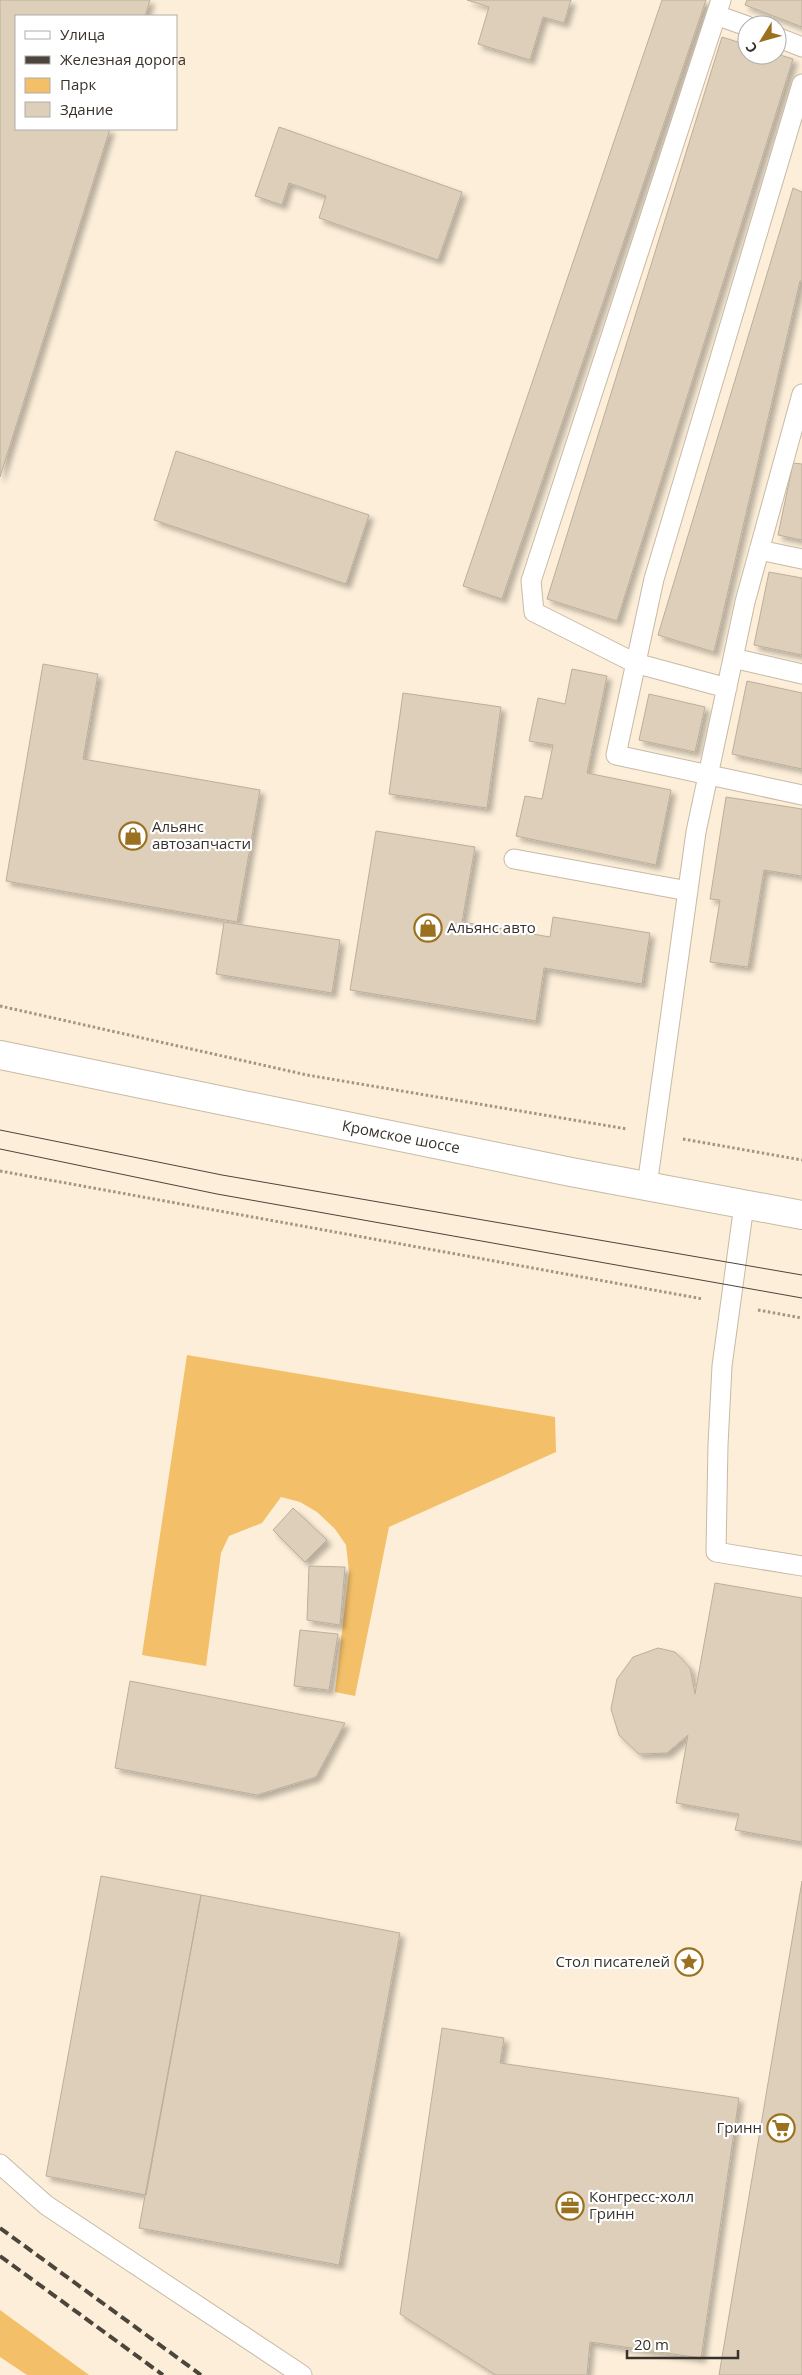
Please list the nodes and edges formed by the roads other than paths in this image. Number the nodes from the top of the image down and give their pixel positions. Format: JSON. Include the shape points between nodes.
{"nodes":[{"id":1,"x":718,"y":7,"type":"edge"},
{"id":2,"x":737,"y":19,"type":"edge"},
{"id":3,"x":787,"y":42,"type":"edge"},
{"id":4,"x":802,"y":47,"type":"edge"},
{"id":5,"x":802,"y":84,"type":"edge"},
{"id":6,"x":802,"y":394,"type":"edge"},
{"id":7,"x":795,"y":443,"type":"edge"},
{"id":8,"x":759,"y":550,"type":"junction"},
{"id":9,"x":802,"y":559,"type":"edge"},
{"id":10,"x":733,"y":658,"type":"junction"},
{"id":11,"x":636,"y":663,"type":"junction"},
{"id":12,"x":802,"y":674,"type":"edge"},
{"id":13,"x":727,"y":688,"type":"junction"},
{"id":14,"x":709,"y":774,"type":"junction"},
{"id":15,"x":802,"y":794,"type":"edge"},
{"id":16,"x":514,"y":859,"type":"dead end"},
{"id":17,"x":688,"y":891,"type":"junction"},
{"id":18,"x":0,"y":1056,"type":"edge"},
{"id":19,"x":647,"y":1186,"type":"junction"},
{"id":20,"x":744,"y":1205,"type":"junction"},
{"id":21,"x":802,"y":1215,"type":"edge"},
{"id":22,"x":802,"y":1566,"type":"edge"},
{"id":23,"x":0,"y":2164,"type":"edge"},
{"id":24,"x":302,"y":2375,"type":"edge"}],
"edges":[{"from":1,"to":2,"type":"lane"},
{"from":1,"to":11,"type":"lane","via":[[531,581],[534,612]]},
{"from":3,"to":4,"type":"lane"},
{"from":5,"to":11,"type":"lane","via":[[654,579]]},
{"from":6,"to":7,"type":"lane"},
{"from":7,"to":8,"type":"lane"},
{"from":8,"to":9,"type":"lane"},
{"from":8,"to":10,"type":"lane"},
{"from":10,"to":12,"type":"lane"},
{"from":10,"to":13,"type":"lane"},
{"from":11,"to":13,"type":"lane"},
{"from":11,"to":14,"type":"lane","via":[[616,755]]},
{"from":13,"to":14,"type":"lane"},
{"from":14,"to":15,"type":"lane"},
{"from":14,"to":17,"type":"lane","via":[[696,832]]},
{"from":16,"to":17,"type":"lane"},
{"from":17,"to":19,"type":"lane"},
{"from":18,"to":19,"type":"main road","name":"Кромское шоссе"},
{"from":19,"to":20,"type":"main road","name":"Кромское шоссе"},
{"from":20,"to":21,"type":"main road","name":"Кромское шоссе"},
{"from":20,"to":22,"type":"lane","via":[[722,1366],[716,1552]]},
{"from":23,"to":24,"type":"lane","via":[[46,2205]]}]}
